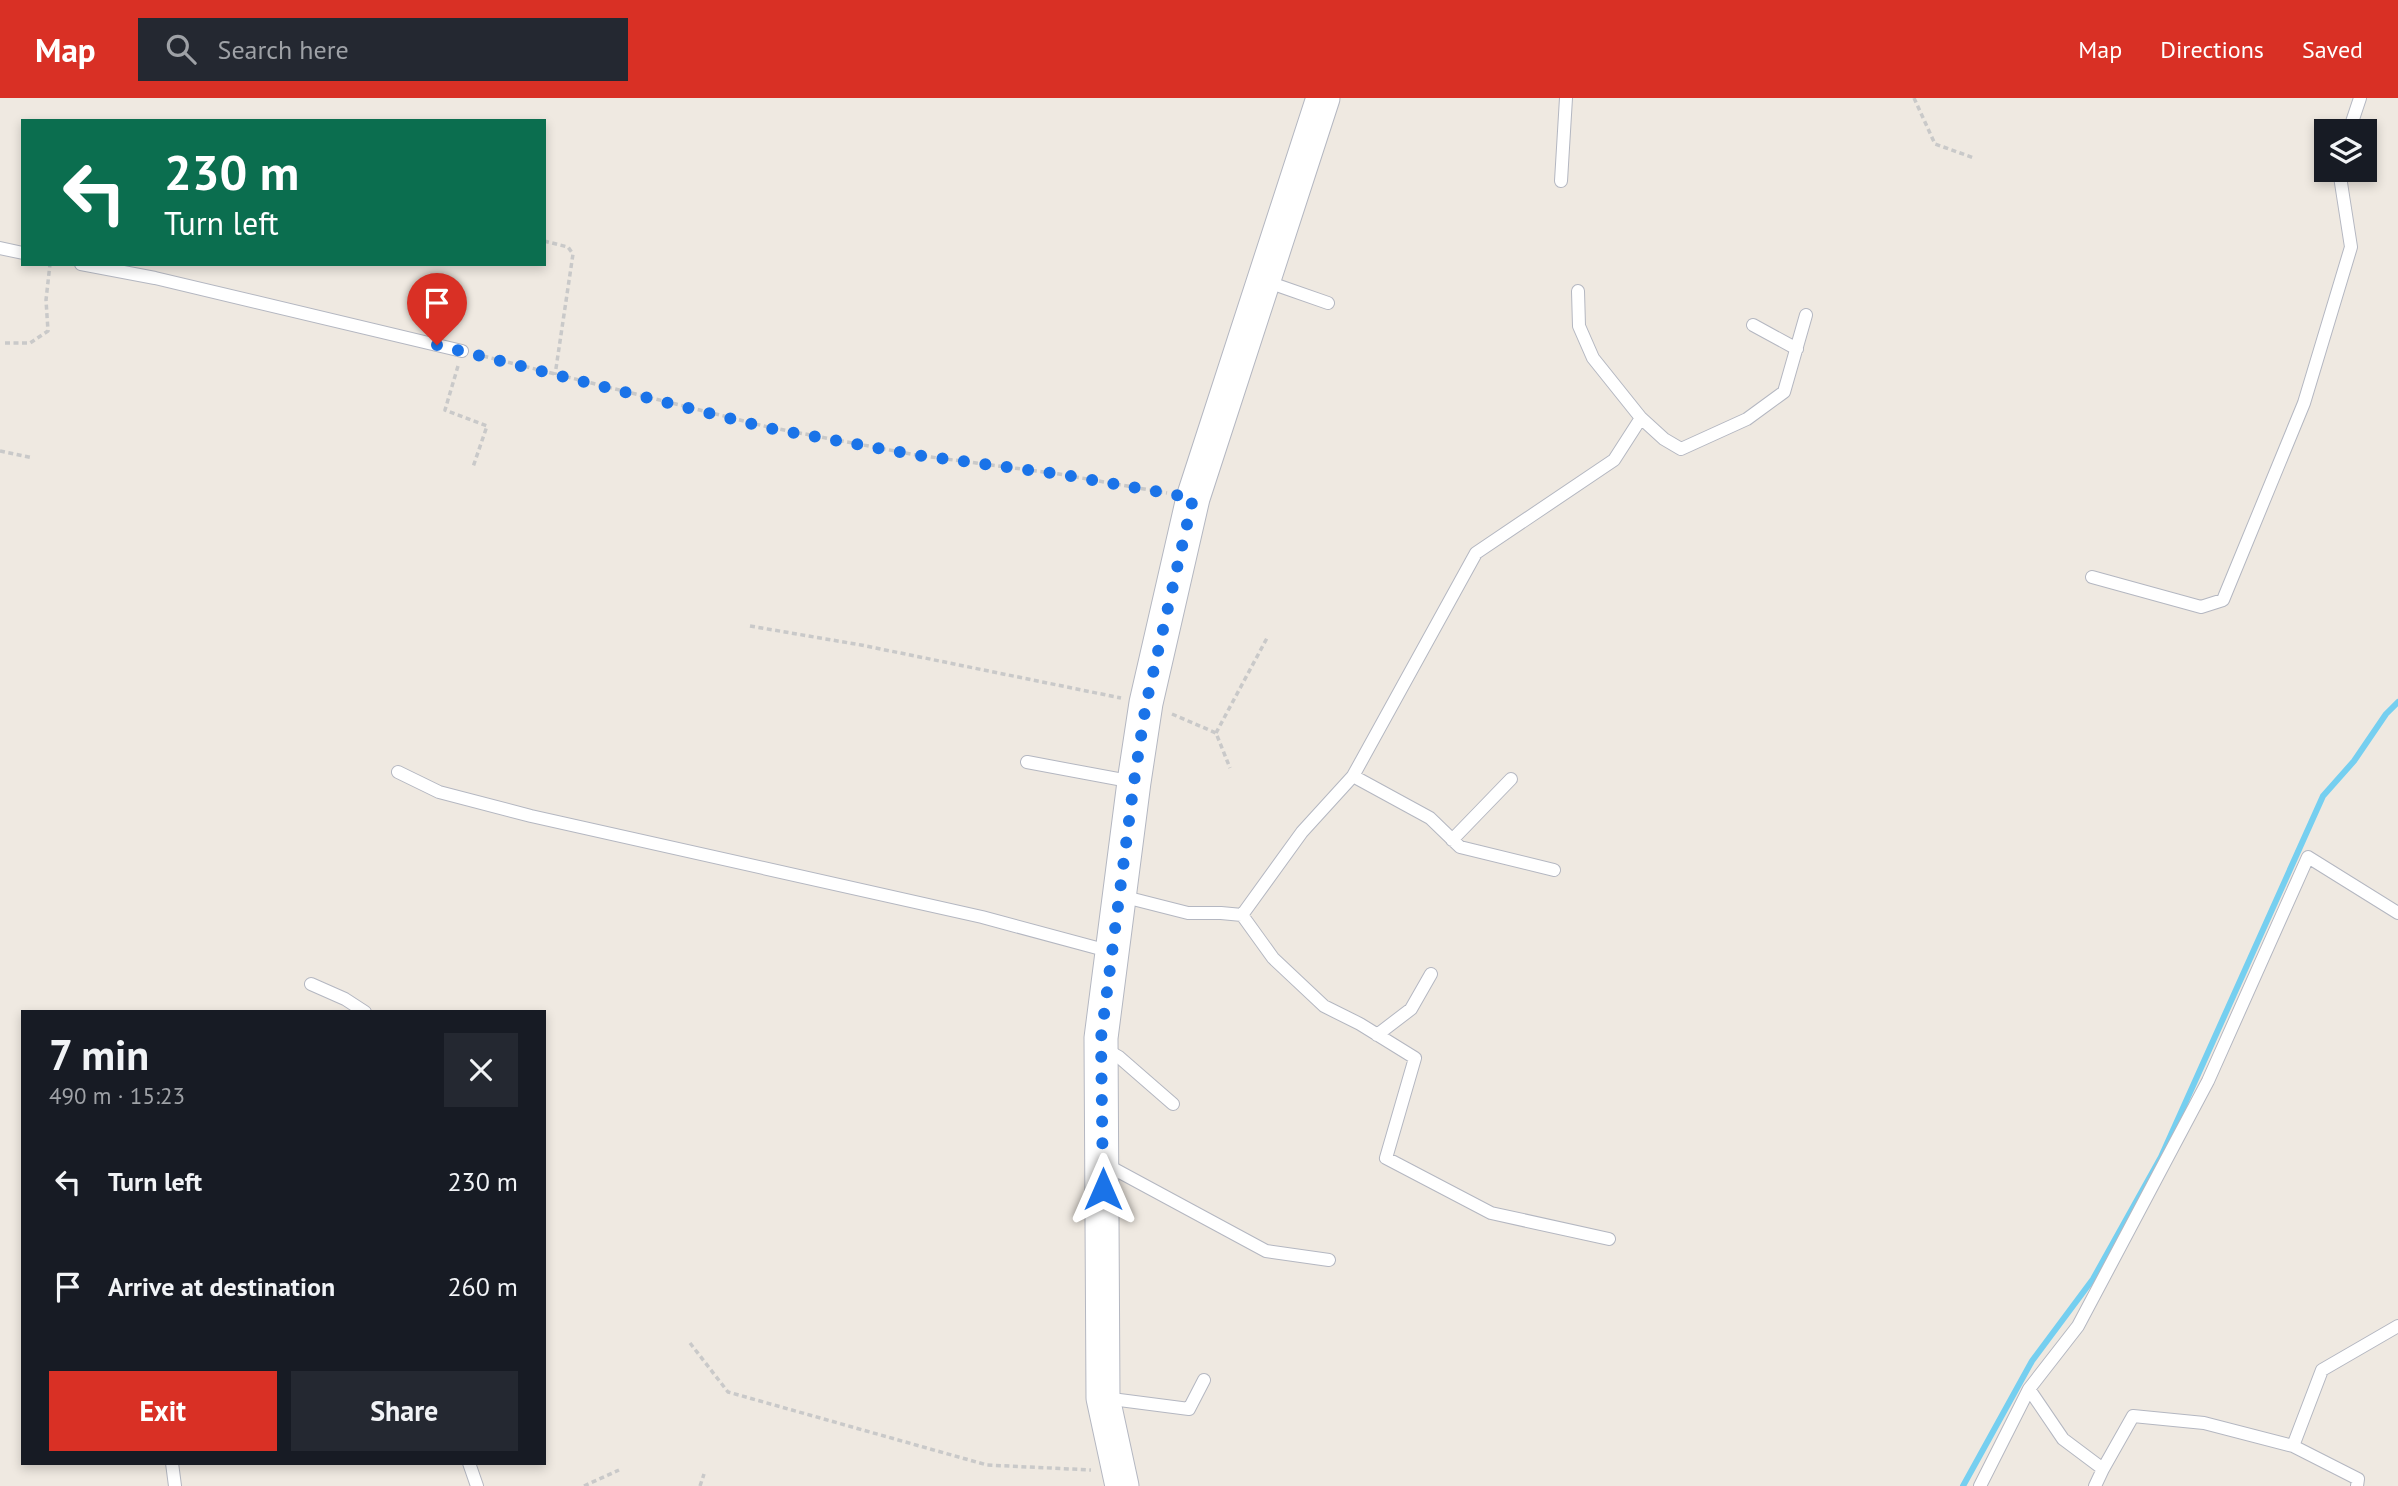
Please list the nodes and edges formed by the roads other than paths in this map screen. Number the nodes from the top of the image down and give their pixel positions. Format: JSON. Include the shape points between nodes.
{"nodes":[{"id":1,"x":1323,"y":98,"type":"edge"},
{"id":2,"x":1566,"y":98,"type":"edge"},
{"id":3,"x":2360,"y":98,"type":"edge"},
{"id":4,"x":2354,"y":119,"type":"edge"},
{"id":5,"x":1561,"y":181,"type":"dead end"},
{"id":6,"x":2341,"y":182,"type":"edge"},
{"id":7,"x":0,"y":248,"type":"edge"},
{"id":8,"x":21,"y":253,"type":"edge"},
{"id":9,"x":92,"y":266,"type":"edge"},
{"id":10,"x":1264,"y":281,"type":"junction"},
{"id":11,"x":1578,"y":291,"type":"dead end"},
{"id":12,"x":1328,"y":303,"type":"dead end"},
{"id":13,"x":1806,"y":314,"type":"dead end"},
{"id":14,"x":1753,"y":325,"type":"dead end"},
{"id":15,"x":1797,"y":349,"type":"junction"},
{"id":16,"x":463,"y":351,"type":"road end"},
{"id":17,"x":1641,"y":418,"type":"junction"},
{"id":18,"x":2092,"y":577,"type":"dead end"},
{"id":19,"x":1027,"y":762,"type":"dead end"},
{"id":20,"x":398,"y":772,"type":"dead end"},
{"id":21,"x":1353,"y":776,"type":"junction"},
{"id":22,"x":1511,"y":779,"type":"dead end"},
{"id":23,"x":1134,"y":782,"type":"junction"},
{"id":24,"x":1452,"y":840,"type":"junction"},
{"id":25,"x":1553,"y":870,"type":"dead end"},
{"id":26,"x":1121,"y":896,"type":"junction"},
{"id":27,"x":2398,"y":913,"type":"edge"},
{"id":28,"x":1242,"y":915,"type":"junction"},
{"id":29,"x":1112,"y":953,"type":"junction"},
{"id":30,"x":1431,"y":974,"type":"dead end"},
{"id":31,"x":311,"y":984,"type":"dead end"},
{"id":32,"x":362,"y":1010,"type":"edge"},
{"id":33,"x":1377,"y":1035,"type":"junction"},
{"id":34,"x":1102,"y":1047,"type":"junction"},
{"id":35,"x":1173,"y":1104,"type":"dead end"},
{"id":36,"x":1103,"y":1163,"type":"junction"},
{"id":37,"x":1609,"y":1239,"type":"dead end"},
{"id":38,"x":1329,"y":1260,"type":"dead end"},
{"id":39,"x":2398,"y":1326,"type":"edge"},
{"id":40,"x":1204,"y":1380,"type":"dead end"},
{"id":41,"x":2029,"y":1389,"type":"junction"},
{"id":42,"x":1103,"y":1398,"type":"junction"},
{"id":43,"x":2293,"y":1446,"type":"junction"},
{"id":44,"x":172,"y":1465,"type":"edge"},
{"id":45,"x":470,"y":1465,"type":"edge"},
{"id":46,"x":2103,"y":1469,"type":"junction"},
{"id":47,"x":1120,"y":1479,"type":"edge"},
{"id":48,"x":175,"y":1486,"type":"edge"},
{"id":49,"x":477,"y":1486,"type":"edge"},
{"id":50,"x":1980,"y":1486,"type":"edge"},
{"id":51,"x":2095,"y":1486,"type":"edge"},
{"id":52,"x":2357,"y":1486,"type":"edge"}],
"edges":[{"from":1,"to":10,"type":"street"},
{"from":2,"to":5,"type":"lane"},
{"from":3,"to":4,"type":"lane"},
{"from":6,"to":18,"type":"lane","via":[[2351,247],[2304,403],[2223,600],[2201,607]]},
{"from":7,"to":8,"type":"lane"},
{"from":9,"to":16,"type":"lane"},
{"from":10,"to":12,"type":"lane"},
{"from":10,"to":23,"type":"street","via":[[1193,498],[1146,704]]},
{"from":11,"to":17,"type":"lane","via":[[1579,326],[1593,358]]},
{"from":13,"to":15,"type":"lane"},
{"from":14,"to":15,"type":"lane"},
{"from":15,"to":17,"type":"lane","via":[[1784,392],[1747,419],[1681,449]]},
{"from":17,"to":21,"type":"lane","via":[[1614,460],[1476,553]]},
{"from":19,"to":23,"type":"lane"},
{"from":20,"to":29,"type":"lane","via":[[439,792],[531,816],[982,917]]},
{"from":21,"to":24,"type":"lane","via":[[1430,818]]},
{"from":21,"to":28,"type":"lane","via":[[1302,832]]},
{"from":22,"to":24,"type":"lane"},
{"from":23,"to":26,"type":"street"},
{"from":24,"to":25,"type":"lane","via":[[1460,847]]},
{"from":26,"to":28,"type":"lane","via":[[1188,914]]},
{"from":26,"to":29,"type":"street"},
{"from":27,"to":41,"type":"lane","via":[[2308,857],[2208,1081],[2078,1326]]},
{"from":28,"to":33,"type":"lane","via":[[1273,958],[1324,1006]]},
{"from":29,"to":34,"type":"street"},
{"from":30,"to":33,"type":"lane","via":[[1411,1009]]},
{"from":31,"to":32,"type":"lane"},
{"from":33,"to":37,"type":"lane","via":[[1415,1058],[1386,1158],[1491,1213]]},
{"from":34,"to":35,"type":"lane"},
{"from":34,"to":36,"type":"street"},
{"from":36,"to":38,"type":"lane","via":[[1266,1251]]},
{"from":36,"to":42,"type":"street"},
{"from":39,"to":43,"type":"lane","via":[[2322,1370]]},
{"from":40,"to":42,"type":"lane","via":[[1189,1409]]},
{"from":41,"to":46,"type":"lane","via":[[2063,1439]]},
{"from":41,"to":50,"type":"lane"},
{"from":42,"to":47,"type":"street"},
{"from":43,"to":46,"type":"lane","via":[[2204,1423],[2133,1416]]},
{"from":43,"to":52,"type":"lane","via":[[2358,1479]]},
{"from":44,"to":48,"type":"lane"},
{"from":45,"to":49,"type":"lane"},
{"from":46,"to":51,"type":"lane"}]}
